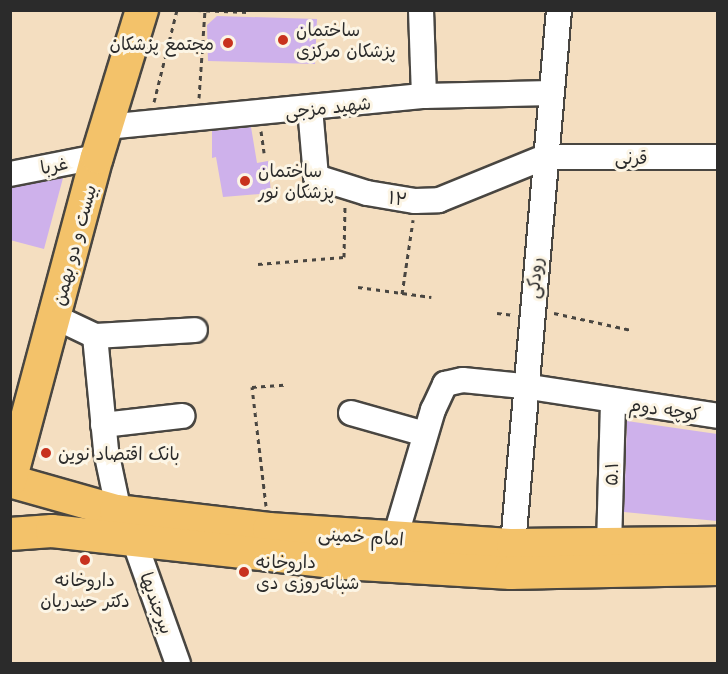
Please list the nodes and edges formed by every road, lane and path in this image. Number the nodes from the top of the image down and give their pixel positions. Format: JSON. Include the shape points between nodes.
{"nodes":[{"id":1,"x":142,"y":10,"type":"edge"},
{"id":2,"x":177,"y":10,"type":"edge"},
{"id":3,"x":197,"y":10,"type":"edge"},
{"id":4,"x":421,"y":10,"type":"edge"},
{"id":5,"x":559,"y":10,"type":"edge"},
{"id":6,"x":205,"y":11,"type":"edge"},
{"id":7,"x":247,"y":12,"type":"edge"},
{"id":8,"x":551,"y":93,"type":"junction"},
{"id":9,"x":423,"y":96,"type":"junction"},
{"id":10,"x":310,"y":108,"type":"junction"},
{"id":11,"x":198,"y":121,"type":"junction"},
{"id":12,"x":149,"y":122,"type":"junction"},
{"id":13,"x":106,"y":127,"type":"junction"},
{"id":14,"x":97,"y":157,"type":"junction"},
{"id":15,"x":545,"y":157,"type":"junction"},
{"id":16,"x":717,"y":157,"type":"edge"},
{"id":17,"x":10,"y":174,"type":"edge"},
{"id":18,"x":346,"y":188,"type":"junction"},
{"id":19,"x":416,"y":201,"type":"junction"},
{"id":20,"x":258,"y":264,"type":"dead end"},
{"id":21,"x":358,"y":286,"type":"dead end"},
{"id":22,"x":402,"y":294,"type":"junction"},
{"id":23,"x":431,"y":297,"type":"dead end"},
{"id":24,"x":531,"y":308,"type":"junction"},
{"id":25,"x":55,"y":317,"type":"junction"},
{"id":26,"x":195,"y":330,"type":"dead end"},
{"id":27,"x":631,"y":330,"type":"dead end"},
{"id":28,"x":95,"y":336,"type":"junction"},
{"id":29,"x":284,"y":385,"type":"dead end"},
{"id":30,"x":523,"y":386,"type":"junction"},
{"id":31,"x":613,"y":402,"type":"junction"},
{"id":32,"x":351,"y":413,"type":"dead end"},
{"id":33,"x":182,"y":416,"type":"dead end"},
{"id":34,"x":717,"y":416,"type":"edge"},
{"id":35,"x":103,"y":425,"type":"junction"},
{"id":36,"x":425,"y":434,"type":"junction"},
{"id":37,"x":10,"y":481,"type":"edge"},
{"id":38,"x":119,"y":512,"type":"junction"},
{"id":39,"x":269,"y":530,"type":"junction"},
{"id":40,"x":10,"y":534,"type":"edge"},
{"id":41,"x":395,"y":538,"type":"junction"},
{"id":42,"x":135,"y":543,"type":"junction"},
{"id":43,"x":717,"y":543,"type":"edge"},
{"id":44,"x":513,"y":545,"type":"junction"},
{"id":45,"x":609,"y":546,"type":"junction"},
{"id":46,"x":717,"y":569,"type":"edge"},
{"id":47,"x":178,"y":663,"type":"edge"}],
"edges":[{"from":1,"to":13,"type":"main road","name":"بیست و دو بهمن"},
{"from":2,"to":12,"type":"path"},
{"from":3,"to":6,"type":"path"},
{"from":4,"to":9,"type":"street"},
{"from":5,"to":8,"type":"street","name":"رودکی"},
{"from":6,"to":7,"type":"path"},
{"from":6,"to":11,"type":"path"},
{"from":8,"to":9,"type":"street","name":"شهید مزجی"},
{"from":8,"to":15,"type":"street","name":"رودکی"},
{"from":9,"to":10,"type":"street","name":"شهید مزجی"},
{"from":10,"to":11,"type":"street","name":"شهید مزجی"},
{"from":10,"to":18,"type":"street","name":"۱۲","via":[[315,177]]},
{"from":11,"to":12,"type":"street","name":"شهید مزجی"},
{"from":12,"to":13,"type":"street","name":"شهید مزجی"},
{"from":13,"to":14,"type":"main road","name":"بیست و دو بهمن"},
{"from":14,"to":17,"type":"street","name":"غربا"},
{"from":14,"to":25,"type":"main road","name":"بیست و دو بهمن"},
{"from":15,"to":16,"type":"street","name":"قرنی"},
{"from":15,"to":19,"type":"street","name":"۱۲","via":[[439,200]]},
{"from":15,"to":24,"type":"street","name":"رودکی"},
{"from":18,"to":19,"type":"street","name":"۱۲"},
{"from":18,"to":20,"type":"path","via":[[344,257]]},
{"from":19,"to":22,"type":"path"},
{"from":21,"to":22,"type":"path"},
{"from":22,"to":23,"type":"path"},
{"from":24,"to":27,"type":"path"},
{"from":24,"to":30,"type":"street","name":"رودکی"},
{"from":25,"to":28,"type":"street"},
{"from":25,"to":37,"type":"main road","name":"بیست و دو بهمن"},
{"from":26,"to":28,"type":"street"},
{"from":28,"to":35,"type":"street"},
{"from":29,"to":39,"type":"path","via":[[252,387]]},
{"from":30,"to":31,"type":"street","name":"کوچه دوم"},
{"from":30,"to":36,"type":"street","name":"کوچه دوم","via":[[462,380],[445,384]]},
{"from":30,"to":44,"type":"street","name":"رودکی"},
{"from":31,"to":34,"type":"street","name":"کوچه دوم"},
{"from":31,"to":45,"type":"street","name":"۵.۱"},
{"from":32,"to":36,"type":"street"},
{"from":33,"to":35,"type":"street"},
{"from":35,"to":38,"type":"street"},
{"from":36,"to":41,"type":"street"},
{"from":37,"to":38,"type":"main road","name":"امام خمینی"},
{"from":38,"to":39,"type":"main road","name":"امام خمینی"},
{"from":39,"to":41,"type":"main road","name":"امام خمینی"},
{"from":40,"to":42,"type":"main road","name":"امام خمینی","via":[[52,531]]},
{"from":41,"to":44,"type":"main road","name":"امام خمینی"},
{"from":42,"to":46,"type":"main road","name":"امام خمینی","via":[[511,573]]},
{"from":42,"to":47,"type":"street","name":"بیرجندیها"},
{"from":43,"to":45,"type":"main road","name":"امام خمینی"},
{"from":44,"to":45,"type":"main road","name":"امام خمینی"}]}
